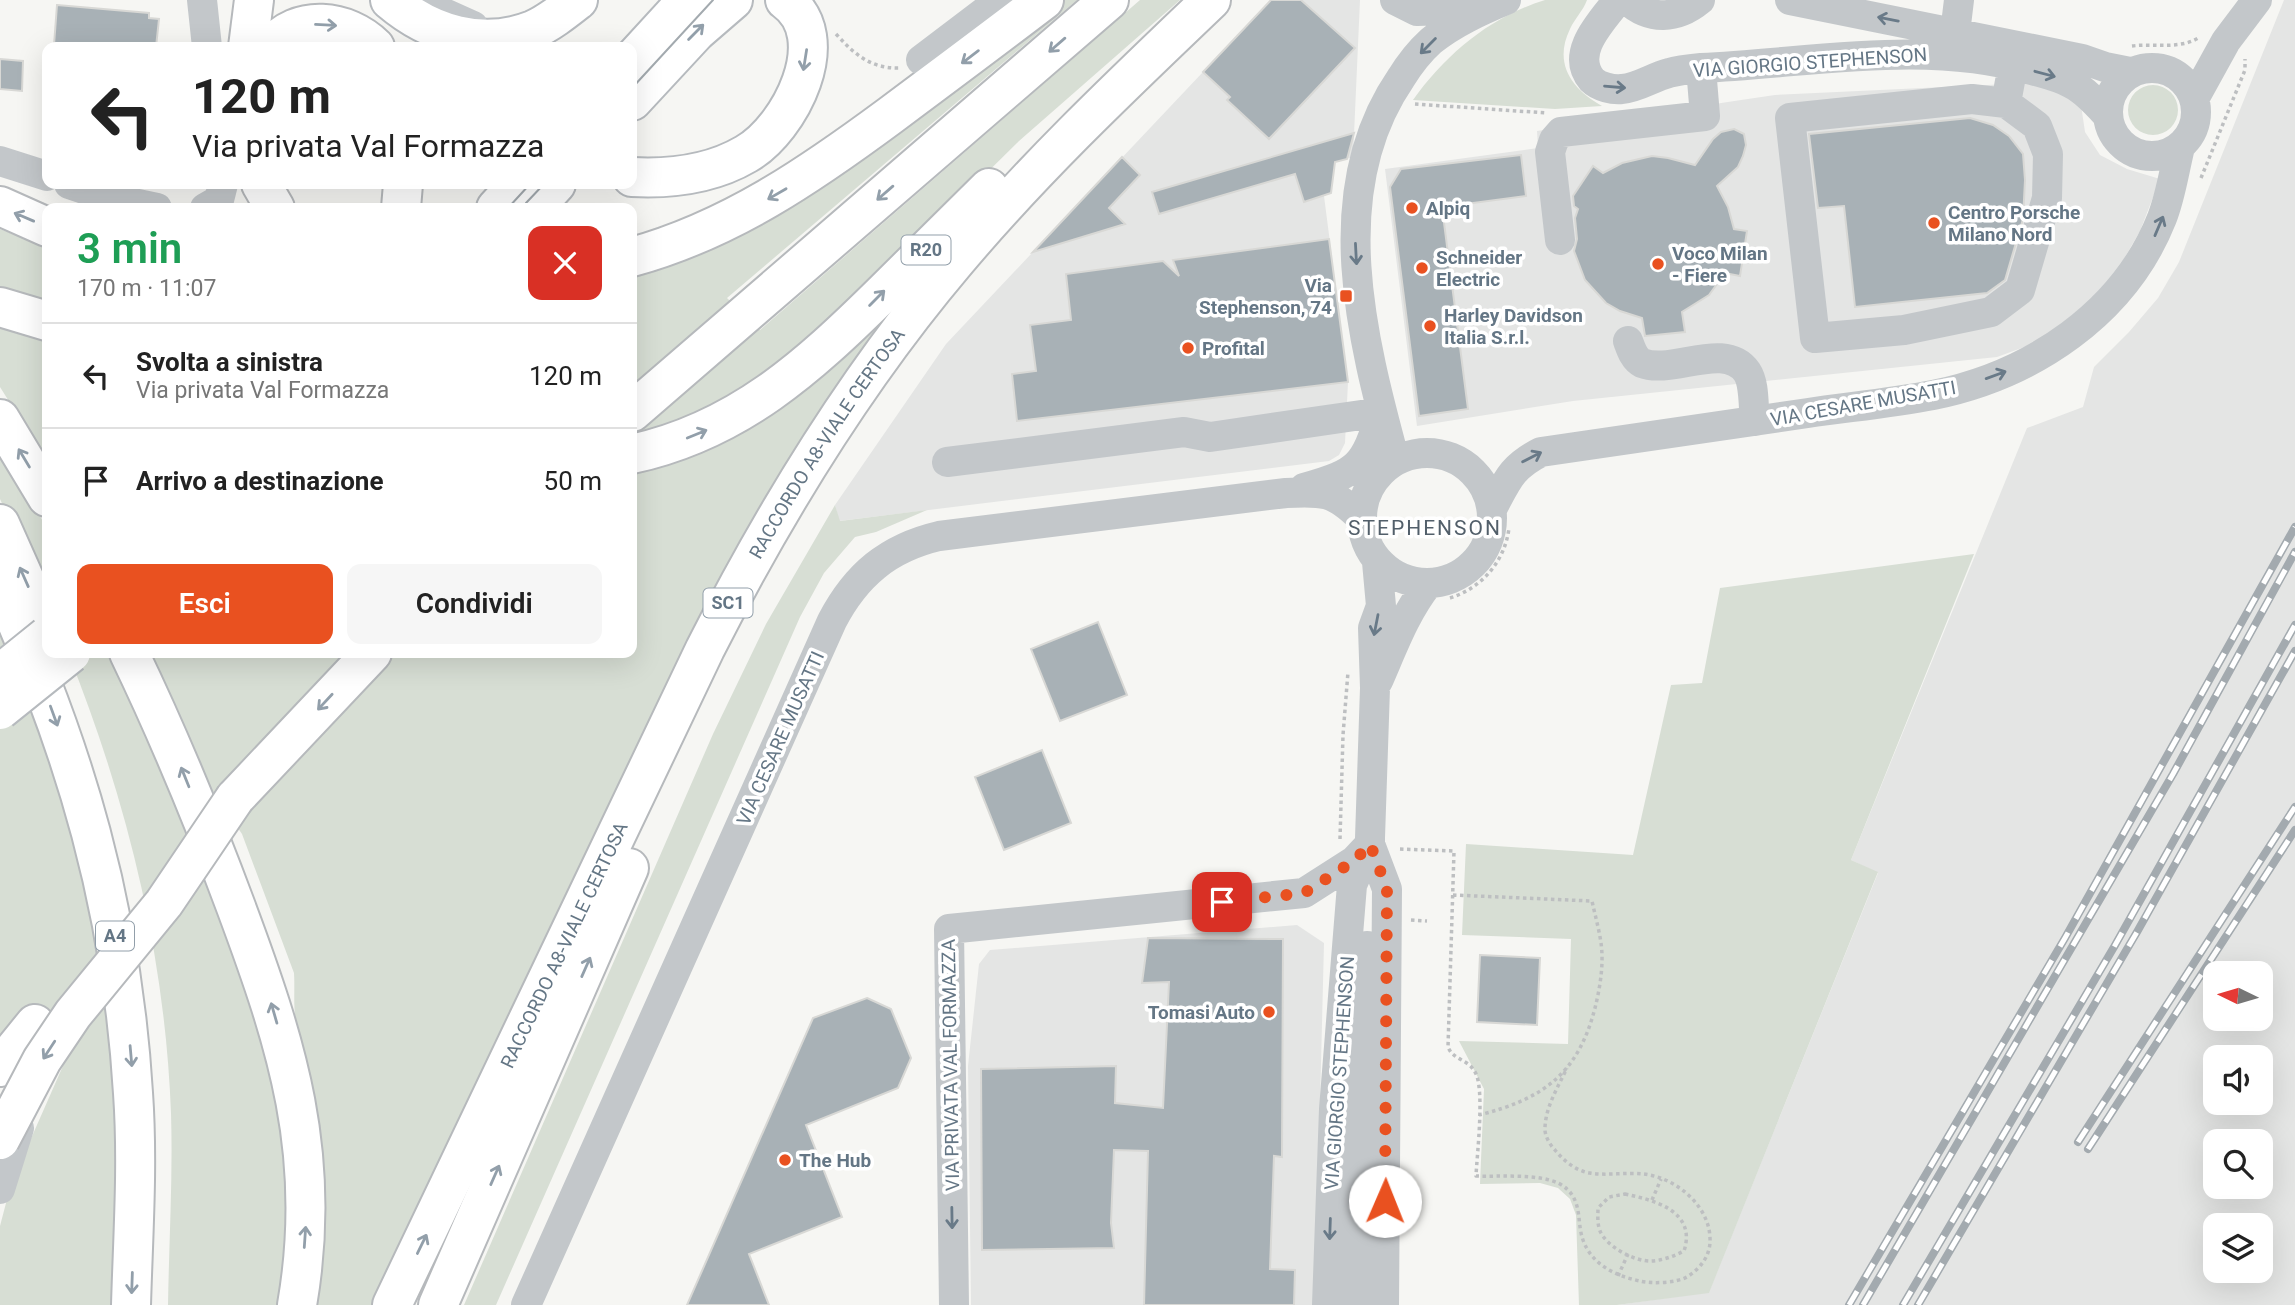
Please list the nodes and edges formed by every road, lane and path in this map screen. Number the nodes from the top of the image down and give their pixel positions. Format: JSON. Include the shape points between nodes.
{"nodes":[{"id":1,"x":202,"y":0,"type":"edge"},
{"id":2,"x":254,"y":0,"type":"edge"},
{"id":3,"x":388,"y":0,"type":"edge"},
{"id":4,"x":430,"y":0,"type":"edge"},
{"id":5,"x":578,"y":0,"type":"edge"},
{"id":6,"x":687,"y":0,"type":"edge"},
{"id":7,"x":785,"y":0,"type":"edge"},
{"id":8,"x":1000,"y":0,"type":"edge"},
{"id":9,"x":1044,"y":0,"type":"edge"},
{"id":10,"x":1109,"y":0,"type":"edge"},
{"id":11,"x":1191,"y":0,"type":"edge"},
{"id":12,"x":1211,"y":0,"type":"edge"},
{"id":13,"x":1235,"y":0,"type":"edge"},
{"id":14,"x":1395,"y":0,"type":"edge"},
{"id":15,"x":1618,"y":0,"type":"edge"},
{"id":16,"x":1626,"y":0,"type":"edge"},
{"id":17,"x":1700,"y":0,"type":"edge"},
{"id":18,"x":1790,"y":0,"type":"edge"},
{"id":19,"x":1959,"y":0,"type":"edge"},
{"id":20,"x":2257,"y":0,"type":"edge"},
{"id":21,"x":732,"y":1,"type":"edge"},
{"id":22,"x":1495,"y":5,"type":"edge"},
{"id":23,"x":832,"y":30,"type":"dead end"},
{"id":24,"x":522,"y":33,"type":"junction"},
{"id":25,"x":1955,"y":33,"type":"junction"},
{"id":26,"x":2217,"y":34,"type":"junction"},
{"id":27,"x":206,"y":42,"type":"edge"},
{"id":28,"x":249,"y":42,"type":"edge"},
{"id":29,"x":276,"y":42,"type":"edge"},
{"id":30,"x":370,"y":42,"type":"edge"},
{"id":31,"x":423,"y":42,"type":"edge"},
{"id":32,"x":646,"y":58,"type":"edge"},
{"id":33,"x":2127,"y":59,"type":"junction"},
{"id":34,"x":921,"y":60,"type":"joint"},
{"id":35,"x":2013,"y":65,"type":"junction"},
{"id":36,"x":1701,"y":68,"type":"junction"},
{"id":37,"x":2171,"y":71,"type":"junction"},
{"id":38,"x":637,"y":86,"type":"edge"},
{"id":39,"x":2194,"y":99,"type":"junction"},
{"id":40,"x":2006,"y":103,"type":"junction"},
{"id":41,"x":1406,"y":104,"type":"dead end"},
{"id":42,"x":1556,"y":113,"type":"dead end"},
{"id":43,"x":2108,"y":116,"type":"junction"},
{"id":44,"x":2180,"y":147,"type":"junction"},
{"id":45,"x":0,"y":161,"type":"edge"},
{"id":46,"x":42,"y":174,"type":"edge"},
{"id":47,"x":637,"y":177,"type":"edge"},
{"id":48,"x":84,"y":189,"type":"edge"},
{"id":49,"x":513,"y":189,"type":"edge"},
{"id":50,"x":551,"y":189,"type":"edge"},
{"id":51,"x":133,"y":203,"type":"edge"},
{"id":52,"x":501,"y":203,"type":"edge"},
{"id":53,"x":539,"y":203,"type":"edge"},
{"id":54,"x":0,"y":206,"type":"edge"},
{"id":55,"x":42,"y":225,"type":"edge"},
{"id":56,"x":1560,"y":240,"type":"dead end"},
{"id":57,"x":637,"y":255,"type":"edge"},
{"id":58,"x":1628,"y":341,"type":"dead end"},
{"id":59,"x":637,"y":408,"type":"edge"},
{"id":60,"x":1381,"y":412,"type":"junction"},
{"id":61,"x":0,"y":419,"type":"edge"},
{"id":62,"x":1755,"y":421,"type":"junction"},
{"id":63,"x":637,"y":453,"type":"edge"},
{"id":64,"x":1395,"y":461,"type":"junction"},
{"id":65,"x":947,"y":462,"type":"dead end"},
{"id":66,"x":42,"y":489,"type":"edge"},
{"id":67,"x":1286,"y":493,"type":"junction"},
{"id":68,"x":1492,"y":509,"type":"junction"},
{"id":69,"x":1361,"y":519,"type":"junction"},
{"id":70,"x":0,"y":524,"type":"edge"},
{"id":71,"x":1377,"y":562,"type":"junction"},
{"id":72,"x":1428,"y":584,"type":"junction"},
{"id":73,"x":0,"y":585,"type":"edge"},
{"id":74,"x":42,"y":620,"type":"edge"},
{"id":75,"x":42,"y":640,"type":"edge"},
{"id":76,"x":58,"y":658,"type":"edge"},
{"id":77,"x":65,"y":658,"type":"edge"},
{"id":78,"x":131,"y":658,"type":"edge"},
{"id":79,"x":367,"y":658,"type":"edge"},
{"id":80,"x":1348,"y":665,"type":"dead end"},
{"id":81,"x":0,"y":674,"type":"edge"},
{"id":82,"x":1376,"y":688,"type":"junction"},
{"id":83,"x":0,"y":710,"type":"edge"},
{"id":84,"x":234,"y":799,"type":"junction"},
{"id":85,"x":1370,"y":844,"type":"junction"},
{"id":86,"x":1400,"y":849,"type":"dead end"},
{"id":87,"x":1340,"y":850,"type":"dead end"},
{"id":88,"x":1304,"y":893,"type":"junction"},
{"id":89,"x":1453,"y":895,"type":"junction"},
{"id":90,"x":1349,"y":941,"type":"junction"},
{"id":91,"x":0,"y":1067,"type":"edge"},
{"id":92,"x":1567,"y":1068,"type":"junction"},
{"id":93,"x":1479,"y":1115,"type":"junction"},
{"id":94,"x":10,"y":1134,"type":"edge"},
{"id":95,"x":1661,"y":1179,"type":"junction"},
{"id":96,"x":0,"y":1189,"type":"edge"},
{"id":97,"x":1652,"y":1200,"type":"junction"},
{"id":98,"x":1628,"y":1254,"type":"junction"},
{"id":99,"x":1618,"y":1276,"type":"junction"},
{"id":100,"x":131,"y":1305,"type":"edge"},
{"id":101,"x":157,"y":1305,"type":"edge"},
{"id":102,"x":297,"y":1305,"type":"edge"},
{"id":103,"x":392,"y":1305,"type":"edge"},
{"id":104,"x":438,"y":1305,"type":"edge"},
{"id":105,"x":526,"y":1305,"type":"edge"},
{"id":106,"x":954,"y":1305,"type":"edge"},
{"id":107,"x":1327,"y":1305,"type":"edge"},
{"id":108,"x":1356,"y":1305,"type":"edge"},
{"id":109,"x":1384,"y":1305,"type":"edge"}],
"edges":[{"from":1,"to":27,"type":"street"},
{"from":2,"to":28,"type":"main road"},
{"from":3,"to":24,"type":"main road","via":[[448,34],[482,38]]},
{"from":3,"to":31,"type":"main road"},
{"from":4,"to":24,"type":"street","via":[[442,12],[470,25]]},
{"from":5,"to":24,"type":"main road","via":[[547,23]]},
{"from":6,"to":32,"type":"main road"},
{"from":7,"to":47,"type":"main road","one_way":true,"via":[[804,23],[807,51],[789,113],[748,154],[712,169]]},
{"from":8,"to":34,"type":"street"},
{"from":9,"to":57,"type":"main road","one_way":true,"via":[[798,182],[707,232]]},
{"from":10,"to":59,"type":"main road","one_way":true},
{"from":63,"to":11,"type":"main road","number":"R20","one_way":true,"via":[[712,427],[796,374]]},
{"from":103,"to":12,"type":"main road","name":"RACCORDO A8-VIALE CERTOSA","number":"SC1","one_way":true,"via":[[705,649],[798,479],[874,364],[956,260],[1109,99]]},
{"from":104,"to":13,"type":"main road","one_way":true,"via":[[703,699],[757,590],[829,468],[907,356],[982,262]]},
{"from":14,"to":22,"type":"street","via":[[1417,11]]},
{"from":15,"to":36,"type":"street","name":"VIA GIORGIO STEPHENSON","one_way":true,"via":[[1584,52],[1594,82],[1623,89],[1668,73]]},
{"from":16,"to":17,"type":"street","via":[[1652,15],[1670,16]]},
{"from":25,"to":18,"type":"street","name":"VIA GIORGIO STEPHENSON","one_way":true},
{"from":19,"to":25,"type":"street"},
{"from":20,"to":26,"type":"street"},
{"from":32,"to":21,"type":"main road","one_way":true,"via":[[696,32]]},
{"from":22,"to":60,"type":"street","one_way":true,"via":[[1431,42],[1387,98],[1374,127],[1356,198],[1355,235],[1356,272]]},
{"from":23,"to":34,"type":"path","via":[[866,62],[881,68],[898,69]]},
{"from":25,"to":33,"type":"street","name":"VIA GIORGIO STEPHENSON","via":[[2105,67]]},
{"from":26,"to":33,"type":"path","via":[[2186,44],[2147,43]]},
{"from":26,"to":37,"type":"street","via":[[2194,60]]},
{"from":26,"to":39,"type":"street"},
{"from":29,"to":30,"type":"main road","one_way":true,"via":[[295,28],[318,24],[342,26]]},
{"from":32,"to":38,"type":"main road"},
{"from":33,"to":37,"type":"street"},
{"from":33,"to":43,"type":"street"},
{"from":35,"to":36,"type":"street","name":"VIA GIORGIO STEPHENSON","via":[[1913,54]]},
{"from":35,"to":40,"type":"street"},
{"from":35,"to":43,"type":"street","name":"VIA GIORGIO STEPHENSON","one_way":true,"via":[[2074,85]]},
{"from":36,"to":56,"type":"street","via":[[1705,116],[1561,132],[1553,140],[1550,152]]},
{"from":37,"to":39,"type":"street"},
{"from":39,"to":44,"type":"street","via":[[2193,127]]},
{"from":40,"to":40,"type":"street","via":[[2037,126],[2048,154],[2047,198],[2020,290],[1991,313],[1904,330],[1815,338],[1790,118],[1972,99]]},
{"from":41,"to":42,"type":"path"},
{"from":43,"to":44,"type":"street","via":[[2114,134],[2135,153],[2158,155]]},
{"from":62,"to":44,"type":"street","name":"VIA CESARE MUSATTI","one_way":true,"via":[[1935,395],[2000,375],[2078,331],[2132,275],[2154,237]]},
{"from":45,"to":46,"type":"street"},
{"from":48,"to":51,"type":"street"},
{"from":49,"to":52,"type":"main road"},
{"from":50,"to":53,"type":"main road"},
{"from":55,"to":54,"type":"main road","one_way":true},
{"from":58,"to":62,"type":"street","via":[[1641,363],[1720,357],[1735,362],[1747,372]]},
{"from":60,"to":64,"type":"street"},
{"from":60,"to":65,"type":"street","via":[[1210,437],[1184,432]]},
{"from":60,"to":67,"type":"street","name":"VIA CESARE MUSATTI","via":[[1363,460],[1351,471]]},
{"from":66,"to":61,"type":"main road","one_way":true},
{"from":68,"to":62,"type":"street","name":"VIA CESARE MUSATTI","one_way":true,"via":[[1512,470],[1541,452]]},
{"from":64,"to":68,"type":"street","via":[[1415,453],[1456,459],[1474,472]]},
{"from":64,"to":69,"type":"street","via":[[1377,475],[1366,493]]},
{"from":67,"to":69,"type":"street","name":"VIA CESARE MUSATTI","via":[[1334,496]]},
{"from":67,"to":105,"type":"street","name":"VIA CESARE MUSATTI","via":[[939,536],[886,558],[855,583],[832,621]]},
{"from":68,"to":72,"type":"street","via":[[1491,535],[1480,558],[1461,575]]},
{"from":69,"to":71,"type":"street","via":[[1365,542]]},
{"from":74,"to":70,"type":"main road","one_way":true},
{"from":71,"to":72,"type":"street","via":[[1394,576]]},
{"from":71,"to":82,"type":"street","name":"VIA GIORGIO STEPHENSON","one_way":true,"via":[[1381,606],[1373,628]]},
{"from":72,"to":82,"type":"street","name":"VIA GIORGIO STEPHENSON","via":[[1406,618]]},
{"from":73,"to":100,"type":"main road","number":"A4","one_way":true,"via":[[79,786],[116,941],[134,1097]]},
{"from":75,"to":81,"type":"main road","bridge":true},
{"from":76,"to":101,"type":"main road","number":"A4","via":[[103,779],[140,928],[159,1094]]},
{"from":77,"to":83,"type":"main road","bridge":true},
{"from":102,"to":78,"type":"main road","one_way":true,"via":[[306,1194],[288,1060],[227,881]]},
{"from":79,"to":84,"type":"main road","one_way":true},
{"from":80,"to":87,"type":"path"},
{"from":82,"to":85,"type":"street","name":"VIA GIORGIO STEPHENSON"},
{"from":84,"to":91,"type":"main road","bridge":true,"via":[[102,943]]},
{"from":84,"to":94,"type":"main road","one_way":true,"bridge":true,"via":[[164,903],[73,1014],[42,1060]]},
{"from":85,"to":88,"type":"street","name":"VIA PRIVATA VAL FORMAZZA","via":[[1354,861]]},
{"from":85,"to":90,"type":"street","name":"VIA GIORGIO STEPHENSON","via":[[1352,885]]},
{"from":85,"to":108,"type":"street"},
{"from":85,"to":109,"type":"street","name":"VIA GIORGIO STEPHENSON","via":[[1387,889]]},
{"from":86,"to":89,"type":"path","via":[[1454,851]]},
{"from":88,"to":90,"type":"street","via":[[1340,915]]},
{"from":88,"to":106,"type":"street","name":"VIA PRIVATA VAL FORMAZZA","one_way":true,"via":[[948,929]]},
{"from":89,"to":92,"type":"path","via":[[1592,901],[1601,946],[1599,991],[1587,1037]]},
{"from":89,"to":93,"type":"path","via":[[1448,1047],[1477,1075]]},
{"from":90,"to":107,"type":"street","name":"VIA GIORGIO STEPHENSON","one_way":true,"via":[[1334,1109]]},
{"from":92,"to":93,"type":"path","via":[[1522,1102]]},
{"from":92,"to":95,"type":"path","via":[[1547,1113],[1544,1131],[1553,1148],[1569,1164],[1588,1173],[1646,1174]]},
{"from":93,"to":99,"type":"path","via":[[1476,1176],[1542,1178],[1560,1184],[1573,1196],[1590,1254]]},
{"from":94,"to":96,"type":"street"},
{"from":95,"to":97,"type":"path"},
{"from":95,"to":99,"type":"path","via":[[1690,1197],[1706,1215],[1708,1256],[1685,1278],[1644,1282]]},
{"from":97,"to":98,"type":"path","via":[[1625,1194],[1609,1197],[1598,1208],[1601,1232],[1613,1247]]},
{"from":97,"to":98,"type":"path","via":[[1671,1209],[1685,1225],[1688,1241],[1684,1251],[1649,1261]]},
{"from":98,"to":99,"type":"path"}]}
